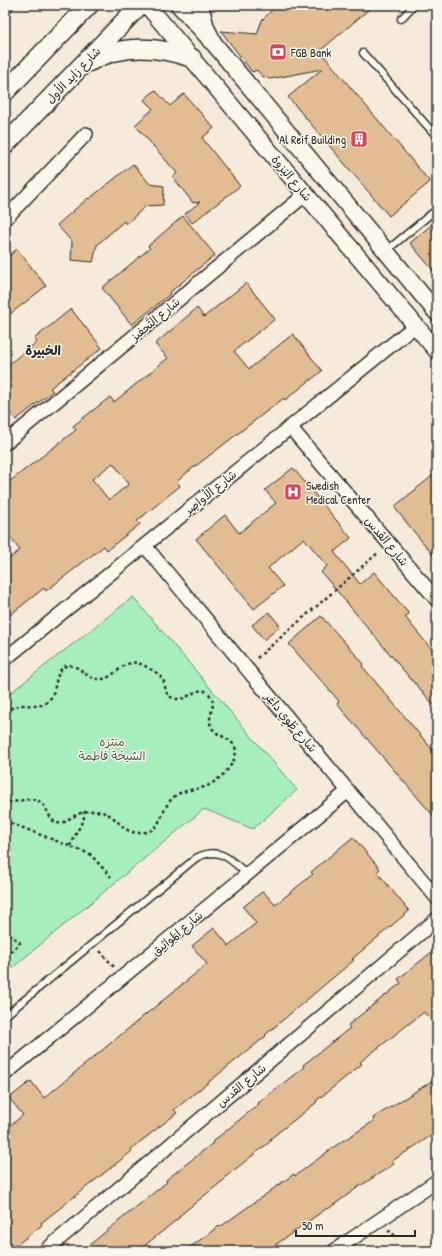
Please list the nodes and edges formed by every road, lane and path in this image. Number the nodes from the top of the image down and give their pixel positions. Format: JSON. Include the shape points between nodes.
{"nodes":[{"id":1,"x":89,"y":5,"type":"edge"},
{"id":2,"x":140,"y":5,"type":"edge"},
{"id":3,"x":147,"y":5,"type":"edge"},
{"id":4,"x":179,"y":5,"type":"edge"},
{"id":5,"x":199,"y":5,"type":"edge"},
{"id":6,"x":414,"y":5,"type":"edge"},
{"id":7,"x":401,"y":18,"type":"dead end"},
{"id":8,"x":211,"y":40,"type":"junction"},
{"id":9,"x":363,"y":52,"type":"dead end"},
{"id":10,"x":192,"y":58,"type":"junction"},
{"id":11,"x":81,"y":66,"type":"junction"},
{"id":12,"x":5,"y":92,"type":"edge"},
{"id":13,"x":86,"y":134,"type":"dead end"},
{"id":14,"x":437,"y":137,"type":"edge"},
{"id":15,"x":5,"y":145,"type":"edge"},
{"id":16,"x":306,"y":194,"type":"junction"},
{"id":17,"x":437,"y":209,"type":"edge"},
{"id":18,"x":5,"y":219,"type":"edge"},
{"id":19,"x":386,"y":251,"type":"junction"},
{"id":20,"x":436,"y":309,"type":"edge"},
{"id":21,"x":416,"y":326,"type":"junction"},
{"id":22,"x":437,"y":351,"type":"edge"},
{"id":23,"x":290,"y":427,"type":"junction"},
{"id":24,"x":5,"y":443,"type":"edge"},
{"id":25,"x":389,"y":543,"type":"junction"},
{"id":26,"x":145,"y":546,"type":"junction"},
{"id":27,"x":437,"y":600,"type":"edge"},
{"id":28,"x":257,"y":658,"type":"dead end"},
{"id":29,"x":5,"y":659,"type":"edge"},
{"id":30,"x":5,"y":712,"type":"edge"},
{"id":31,"x":348,"y":791,"type":"junction"},
{"id":32,"x":5,"y":802,"type":"edge"},
{"id":33,"x":83,"y":812,"type":"junction"},
{"id":34,"x":5,"y":820,"type":"edge"},
{"id":35,"x":70,"y":846,"type":"junction"},
{"id":36,"x":247,"y":874,"type":"junction"},
{"id":37,"x":111,"y":877,"type":"dead end"},
{"id":38,"x":437,"y":898,"type":"edge"},
{"id":39,"x":437,"y":919,"type":"edge"},
{"id":40,"x":5,"y":930,"type":"edge"},
{"id":41,"x":94,"y":943,"type":"junction"},
{"id":42,"x":5,"y":957,"type":"edge"},
{"id":43,"x":122,"y":978,"type":"junction"},
{"id":44,"x":5,"y":1016,"type":"edge"},
{"id":45,"x":5,"y":1074,"type":"edge"},
{"id":46,"x":437,"y":1182,"type":"edge"},
{"id":47,"x":384,"y":1235,"type":"dead end"},
{"id":48,"x":397,"y":1238,"type":"dead end"},
{"id":49,"x":46,"y":1251,"type":"edge"},
{"id":50,"x":334,"y":1251,"type":"edge"}],
"edges":[{"from":1,"to":12,"type":"main road"},
{"from":2,"to":11,"type":"main road","name":"شارع زايد الأول"},
{"from":3,"to":10,"type":"street","name":"شارع اليَزوة"},
{"from":4,"to":8,"type":"street"},
{"from":5,"to":8,"type":"main road"},
{"from":6,"to":7,"type":"lane"},
{"from":8,"to":19,"type":"street"},
{"from":9,"to":14,"type":"lane"},
{"from":10,"to":11,"type":"main road","via":[[163,50],[134,48],[107,54]]},
{"from":10,"to":16,"type":"street","name":"شارع اليَزوة"},
{"from":11,"to":15,"type":"main road","name":"شارع زايد الأول"},
{"from":13,"to":18,"type":"street"},
{"from":16,"to":21,"type":"street","name":"شارع اليَزوة"},
{"from":16,"to":24,"type":"street","name":"شارع التَّحفِيز"},
{"from":17,"to":19,"type":"lane"},
{"from":19,"to":20,"type":"street"},
{"from":21,"to":22,"type":"street","name":"شارع اليَزوة"},
{"from":21,"to":23,"type":"street","name":"شارع الأواصِر"},
{"from":23,"to":25,"type":"street","name":"شارع القدس"},
{"from":23,"to":26,"type":"street","name":"شارع الأواصِر"},
{"from":25,"to":27,"type":"street","name":"شارع القدس"},
{"from":25,"to":28,"type":"path"},
{"from":26,"to":29,"type":"street","name":"شارع الأواصِر"},
{"from":26,"to":31,"type":"street","name":"شارع طَوِي داغِر"},
{"from":30,"to":33,"type":"path","via":[[18,706],[45,704],[51,697],[60,670],[68,665],[75,666],[91,678],[101,680],[125,664],[138,664],[159,675],[167,694],[173,698],[183,699],[199,691],[210,696],[213,705],[210,726],[232,743],[235,753],[231,765],[220,777],[206,786],[177,795],[166,805],[159,824],[147,832],[129,831],[104,812]]},
{"from":31,"to":36,"type":"street","name":"شارع المَواثِيق"},
{"from":31,"to":38,"type":"street","name":"شارع طَوِي داغِر"},
{"from":32,"to":33,"type":"path","via":[[36,800],[45,806],[51,819],[58,823],[63,823]]},
{"from":33,"to":35,"type":"path","via":[[84,818]]},
{"from":34,"to":35,"type":"path"},
{"from":35,"to":37,"type":"path","via":[[90,854]]},
{"from":36,"to":41,"type":"lane","via":[[226,856],[211,853],[196,858]]},
{"from":36,"to":43,"type":"street","name":"شارع المَواثِيق"},
{"from":39,"to":49,"type":"street","name":"شارع القدس"},
{"from":40,"to":42,"type":"path","via":[[20,943]]},
{"from":41,"to":43,"type":"path"},
{"from":41,"to":44,"type":"lane"},
{"from":43,"to":45,"type":"street","name":"شارع المَواثِيق"},
{"from":46,"to":50,"type":"street"},
{"from":47,"to":48,"type":"path","via":[[390,1231]]}]}
